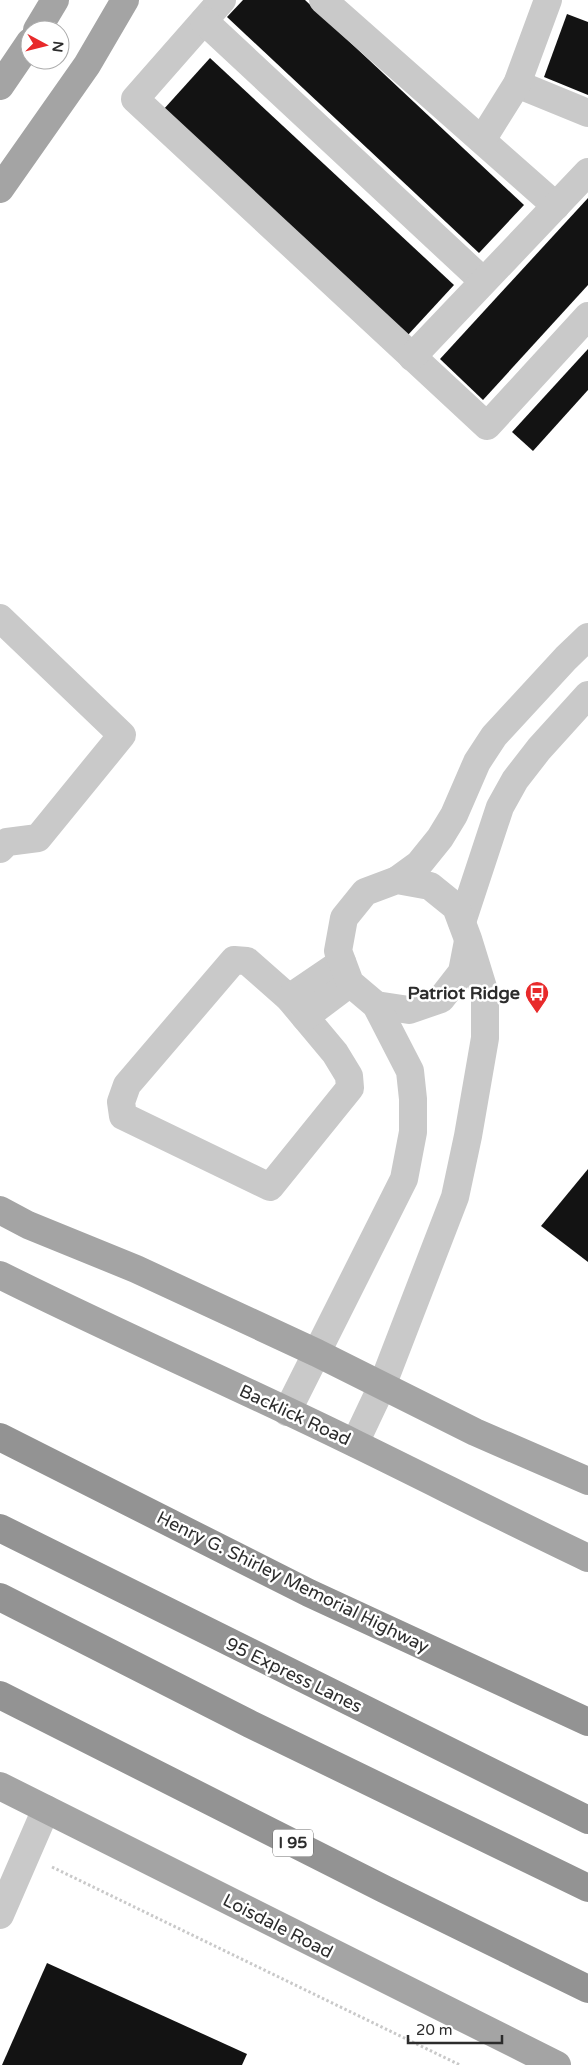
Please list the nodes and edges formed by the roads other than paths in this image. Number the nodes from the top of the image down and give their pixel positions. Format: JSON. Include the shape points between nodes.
{"nodes":[{"id":1,"x":55,"y":0,"type":"edge"},
{"id":2,"x":125,"y":0,"type":"edge"},
{"id":3,"x":222,"y":0,"type":"edge"},
{"id":4,"x":323,"y":0,"type":"edge"},
{"id":5,"x":548,"y":0,"type":"edge"},
{"id":6,"x":43,"y":20,"type":"edge"},
{"id":7,"x":204,"y":20,"type":"junction"},
{"id":8,"x":20,"y":57,"type":"edge"},
{"id":9,"x":517,"y":84,"type":"junction"},
{"id":10,"x":0,"y":86,"type":"edge"},
{"id":11,"x":588,"y":113,"type":"edge"},
{"id":12,"x":482,"y":140,"type":"junction"},
{"id":13,"x":588,"y":172,"type":"edge"},
{"id":14,"x":0,"y":189,"type":"edge"},
{"id":15,"x":556,"y":206,"type":"junction"},
{"id":16,"x":483,"y":281,"type":"junction"},
{"id":17,"x":588,"y":316,"type":"edge"},
{"id":18,"x":412,"y":358,"type":"junction"},
{"id":19,"x":0,"y":618,"type":"edge"},
{"id":20,"x":588,"y":637,"type":"edge"},
{"id":21,"x":588,"y":695,"type":"edge"},
{"id":22,"x":0,"y":849,"type":"edge"},
{"id":23,"x":397,"y":880,"type":"junction"},
{"id":24,"x":465,"y":930,"type":"junction"},
{"id":25,"x":346,"y":973,"type":"junction"},
{"id":26,"x":376,"y":1004,"type":"junction"},
{"id":27,"x":297,"y":1008,"type":"junction"},
{"id":28,"x":0,"y":1210,"type":"edge"},
{"id":29,"x":0,"y":1275,"type":"edge"},
{"id":30,"x":316,"y":1353,"type":"junction"},
{"id":31,"x":382,"y":1386,"type":"junction"},
{"id":32,"x":287,"y":1412,"type":"junction"},
{"id":33,"x":0,"y":1437,"type":"edge"},
{"id":34,"x":355,"y":1443,"type":"junction"},
{"id":35,"x":588,"y":1481,"type":"edge"},
{"id":36,"x":0,"y":1528,"type":"edge"},
{"id":37,"x":588,"y":1558,"type":"edge"},
{"id":38,"x":0,"y":1597,"type":"edge"},
{"id":39,"x":0,"y":1695,"type":"edge"},
{"id":40,"x":588,"y":1722,"type":"edge"},
{"id":41,"x":0,"y":1786,"type":"edge"},
{"id":42,"x":46,"y":1810,"type":"junction"},
{"id":43,"x":588,"y":1820,"type":"edge"},
{"id":44,"x":588,"y":1888,"type":"edge"},
{"id":45,"x":1,"y":1911,"type":"edge"},
{"id":46,"x":588,"y":1989,"type":"edge"},
{"id":47,"x":557,"y":2065,"type":"edge"}],
"edges":[{"from":1,"to":6,"type":"main road"},
{"from":2,"to":14,"type":"main road","via":[[82,73]]},
{"from":3,"to":7,"type":"lane"},
{"from":4,"to":12,"type":"lane"},
{"from":5,"to":9,"type":"lane"},
{"from":7,"to":16,"type":"lane"},
{"from":7,"to":18,"type":"lane","via":[[134,99]]},
{"from":8,"to":10,"type":"main road"},
{"from":9,"to":11,"type":"lane"},
{"from":9,"to":12,"type":"lane"},
{"from":12,"to":15,"type":"lane"},
{"from":13,"to":15,"type":"lane"},
{"from":15,"to":16,"type":"lane"},
{"from":16,"to":18,"type":"lane"},
{"from":17,"to":18,"type":"lane","via":[[487,426]]},
{"from":19,"to":22,"type":"lane","via":[[122,735],[38,838],[7,842]]},
{"from":20,"to":23,"type":"lane","via":[[494,736],[476,762],[454,815],[440,838],[419,864]]},
{"from":21,"to":24,"type":"lane","via":[[539,749],[515,780],[500,808]]},
{"from":23,"to":24,"type":"lane","via":[[430,886],[456,907]]},
{"from":23,"to":25,"type":"lane","via":[[365,892],[344,918],[338,951]]},
{"from":24,"to":26,"type":"lane","via":[[462,972],[441,998],[409,1010]]},
{"from":24,"to":31,"type":"lane","via":[[485,994],[485,1038],[468,1136],[455,1197]]},
{"from":25,"to":26,"type":"lane"},
{"from":25,"to":27,"type":"lane"},
{"from":26,"to":30,"type":"lane","via":[[410,1071],[414,1099],[413,1132],[404,1179]]},
{"from":27,"to":27,"type":"lane","via":[[336,1053],[349,1076],[350,1088],[270,1188],[123,1116],[121,1102],[127,1085],[234,960],[247,961]]},
{"from":28,"to":30,"type":"main road"},
{"from":29,"to":32,"type":"main road","name":"Backlick Road"},
{"from":30,"to":31,"type":"main road"},
{"from":30,"to":32,"type":"lane"},
{"from":31,"to":34,"type":"lane"},
{"from":31,"to":35,"type":"main road","via":[[475,1432]]},
{"from":32,"to":34,"type":"main road","name":"Backlick Road"},
{"from":33,"to":40,"type":"highway","name":"Henry G. Shirley Memorial Highway","via":[[309,1593]]},
{"from":34,"to":37,"type":"main road","name":"Backlick Road"},
{"from":36,"to":43,"type":"highway","name":"95 Express Lanes"},
{"from":38,"to":44,"type":"highway","via":[[250,1724]]},
{"from":39,"to":46,"type":"highway","number":"I 95"},
{"from":41,"to":42,"type":"main road","name":"Loisdale Road"},
{"from":42,"to":45,"type":"lane"},
{"from":42,"to":47,"type":"main road","name":"Loisdale Road"}]}
